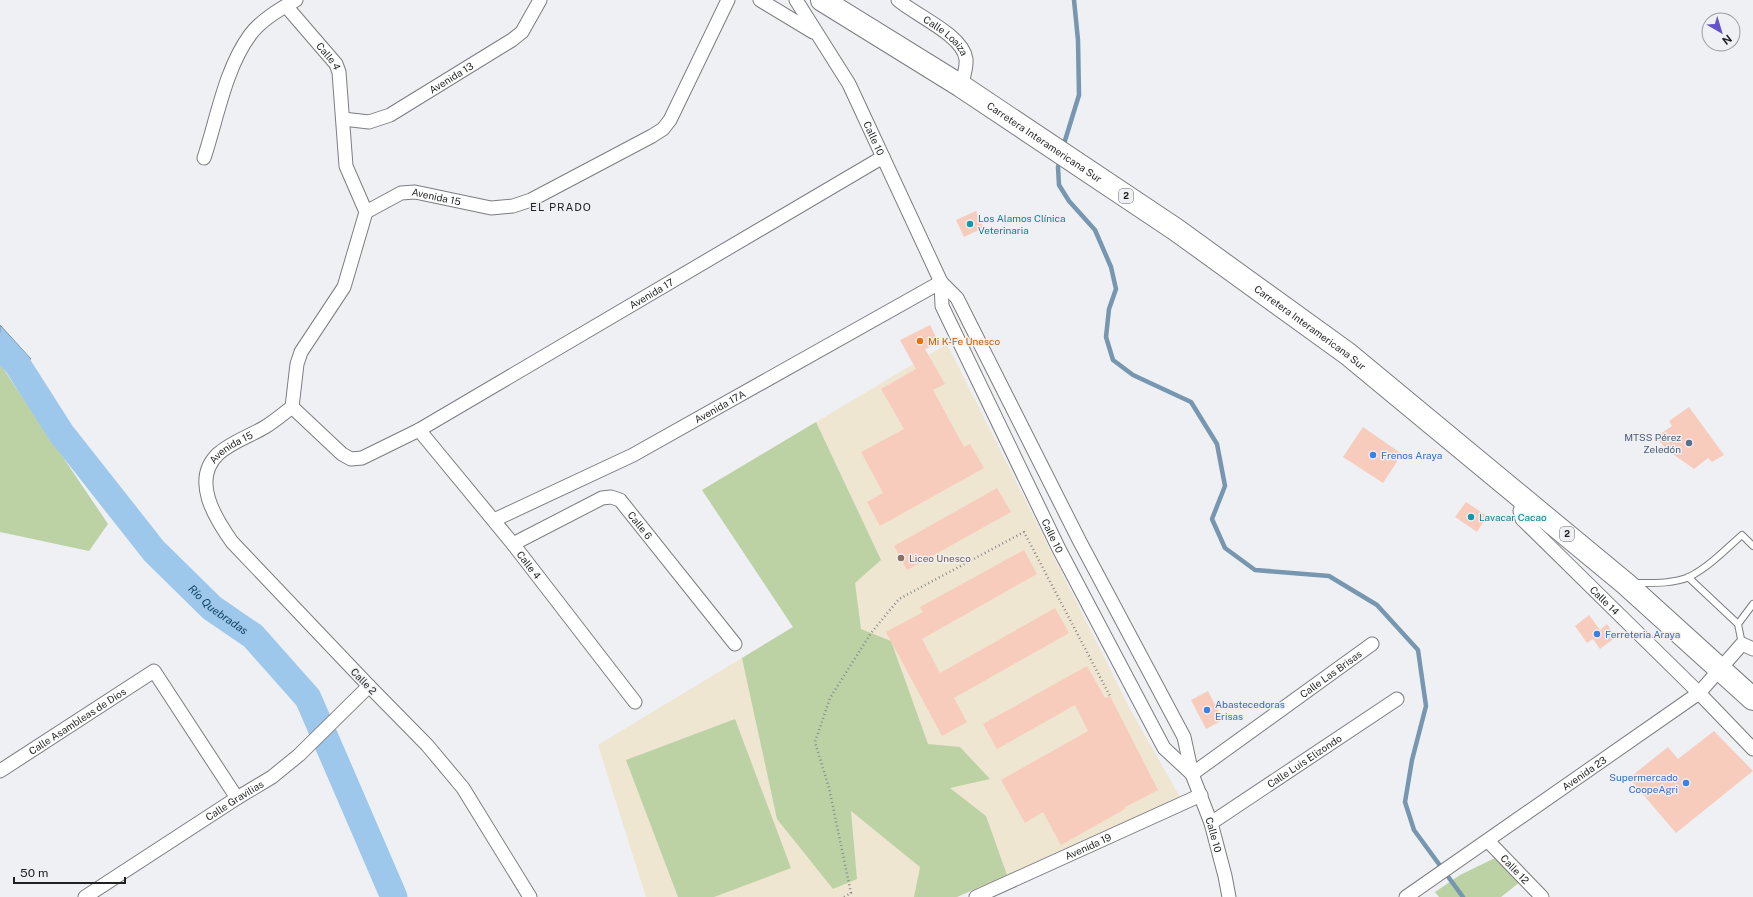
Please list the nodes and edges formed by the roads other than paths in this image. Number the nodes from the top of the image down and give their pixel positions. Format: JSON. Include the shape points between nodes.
{"nodes":[{"id":1,"x":540,"y":0,"type":"edge"},
{"id":2,"x":728,"y":0,"type":"edge"},
{"id":3,"x":760,"y":0,"type":"edge"},
{"id":4,"x":796,"y":0,"type":"edge"},
{"id":5,"x":898,"y":0,"type":"edge"},
{"id":6,"x":826,"y":2,"type":"edge"},
{"id":7,"x":291,"y":3,"type":"edge"},
{"id":8,"x":815,"y":33,"type":"junction"},
{"id":9,"x":961,"y":86,"type":"junction"},
{"id":10,"x":343,"y":119,"type":"junction"},
{"id":11,"x":883,"y":157,"type":"junction"},
{"id":12,"x":204,"y":158,"type":"dead end"},
{"id":13,"x":366,"y":212,"type":"junction"},
{"id":14,"x":941,"y":282,"type":"junction"},
{"id":15,"x":292,"y":406,"type":"junction"},
{"id":16,"x":419,"y":430,"type":"junction"},
{"id":17,"x":207,"y":467,"type":"joint"},
{"id":18,"x":1524,"y":500,"type":"junction"},
{"id":19,"x":494,"y":520,"type":"junction"},
{"id":20,"x":513,"y":544,"type":"junction"},
{"id":21,"x":1753,"y":546,"type":"edge"},
{"id":22,"x":1688,"y":577,"type":"junction"},
{"id":23,"x":1626,"y":584,"type":"junction"},
{"id":24,"x":1753,"y":604,"type":"edge"},
{"id":25,"x":1738,"y":624,"type":"junction"},
{"id":26,"x":735,"y":644,"type":"dead end"},
{"id":27,"x":1372,"y":644,"type":"dead end"},
{"id":28,"x":1747,"y":647,"type":"edge"},
{"id":29,"x":1721,"y":669,"type":"junction"},
{"id":30,"x":369,"y":686,"type":"junction"},
{"id":31,"x":1699,"y":693,"type":"junction"},
{"id":32,"x":1397,"y":699,"type":"dead end"},
{"id":33,"x":1753,"y":699,"type":"edge"},
{"id":34,"x":635,"y":702,"type":"dead end"},
{"id":35,"x":1753,"y":749,"type":"edge"},
{"id":36,"x":0,"y":771,"type":"edge"},
{"id":37,"x":1192,"y":774,"type":"junction"},
{"id":38,"x":1201,"y":795,"type":"junction"},
{"id":39,"x":237,"y":798,"type":"junction"},
{"id":40,"x":1211,"y":823,"type":"junction"},
{"id":41,"x":1488,"y":840,"type":"junction"},
{"id":42,"x":85,"y":897,"type":"edge"},
{"id":43,"x":530,"y":897,"type":"edge"},
{"id":44,"x":976,"y":897,"type":"edge"},
{"id":45,"x":1229,"y":897,"type":"edge"},
{"id":46,"x":1406,"y":897,"type":"edge"},
{"id":47,"x":1542,"y":897,"type":"edge"}],
"edges":[{"from":1,"to":10,"type":"street","name":"Avenida 13","via":[[522,32],[512,40],[390,115],[369,122]]},
{"from":2,"to":13,"type":"street","name":"Avenida 15","via":[[670,120],[663,129],[652,136],[531,200],[513,206],[491,208],[415,192],[401,193]]},
{"from":3,"to":8,"type":"street"},
{"from":4,"to":8,"type":"street","name":"Calle 10"},
{"from":5,"to":9,"type":"street","name":"Calle Loaiza","via":[[960,45],[966,58]]},
{"from":6,"to":9,"type":"highway","name":"Carretera Interamericana Sur","number":"2"},
{"from":7,"to":10,"type":"street","name":"Calle 4","via":[[340,72]]},
{"from":7,"to":12,"type":"street","via":[[251,34],[235,59]]},
{"from":8,"to":11,"type":"street","name":"Calle 10","via":[[849,84]]},
{"from":9,"to":18,"type":"highway","name":"Carretera Interamericana Sur","number":"2","via":[[1175,229],[1348,354]]},
{"from":10,"to":13,"type":"street","name":"Calle 4","via":[[346,166]]},
{"from":11,"to":14,"type":"street","name":"Calle 10"},
{"from":11,"to":16,"type":"street","name":"Avenida 17"},
{"from":13,"to":15,"type":"street","via":[[344,287],[301,352]]},
{"from":14,"to":19,"type":"street","name":"Avenida 17A","via":[[633,454]]},
{"from":14,"to":37,"type":"street","name":"Calle 10","via":[[957,298],[1079,540],[1184,737]]},
{"from":14,"to":37,"type":"street","name":"Calle 10","via":[[942,306],[1059,549],[1164,748]]},
{"from":15,"to":16,"type":"street","name":"Avenida 17","via":[[342,454],[351,459],[362,458]]},
{"from":15,"to":17,"type":"street","name":"Avenida 15","via":[[265,427],[217,454]]},
{"from":16,"to":19,"type":"street","name":"Calle 4"},
{"from":17,"to":30,"type":"street","name":"Calle 2","via":[[209,504],[232,542]]},
{"from":18,"to":23,"type":"highway","name":"Carretera Interamericana Sur","number":"2"},
{"from":18,"to":31,"type":"street","name":"Calle 14","via":[[1520,511],[1522,520]]},
{"from":19,"to":20,"type":"street","name":"Calle 4"},
{"from":20,"to":26,"type":"street","name":"Calle 6","via":[[602,498],[616,498]]},
{"from":20,"to":34,"type":"street","name":"Calle 4"},
{"from":21,"to":22,"type":"lane","via":[[1742,535],[1708,564]]},
{"from":22,"to":23,"type":"lane","via":[[1661,583]]},
{"from":22,"to":25,"type":"lane"},
{"from":23,"to":29,"type":"highway","name":"Carretera Interamericana Sur","number":"2"},
{"from":24,"to":25,"type":"lane"},
{"from":25,"to":28,"type":"lane"},
{"from":27,"to":37,"type":"street","name":"Calle Las Brisas"},
{"from":28,"to":29,"type":"street","name":"Avenida 23"},
{"from":29,"to":31,"type":"street","name":"Avenida 23"},
{"from":29,"to":33,"type":"highway","name":"Carretera Interamericana Sur","number":"2"},
{"from":30,"to":39,"type":"street","name":"Calle Gravilias","via":[[272,777]]},
{"from":30,"to":43,"type":"street","name":"Calle 2","via":[[427,745],[463,788]]},
{"from":31,"to":35,"type":"street","name":"Calle 14"},
{"from":31,"to":41,"type":"street","name":"Avenida 23"},
{"from":32,"to":40,"type":"street","name":"Calle Luis Elizondo"},
{"from":36,"to":39,"type":"street","name":"Calle Asambleas de Dios","via":[[154,671]]},
{"from":37,"to":38,"type":"street","name":"Calle 10"},
{"from":38,"to":40,"type":"street","name":"Calle 10"},
{"from":38,"to":44,"type":"street","name":"Avenida 19"},
{"from":39,"to":42,"type":"street","name":"Calle Gravilias"},
{"from":40,"to":45,"type":"street","name":"Calle 10","via":[[1226,876]]},
{"from":41,"to":46,"type":"street","name":"Avenida 23"},
{"from":41,"to":47,"type":"street","name":"Calle 12"}]}
